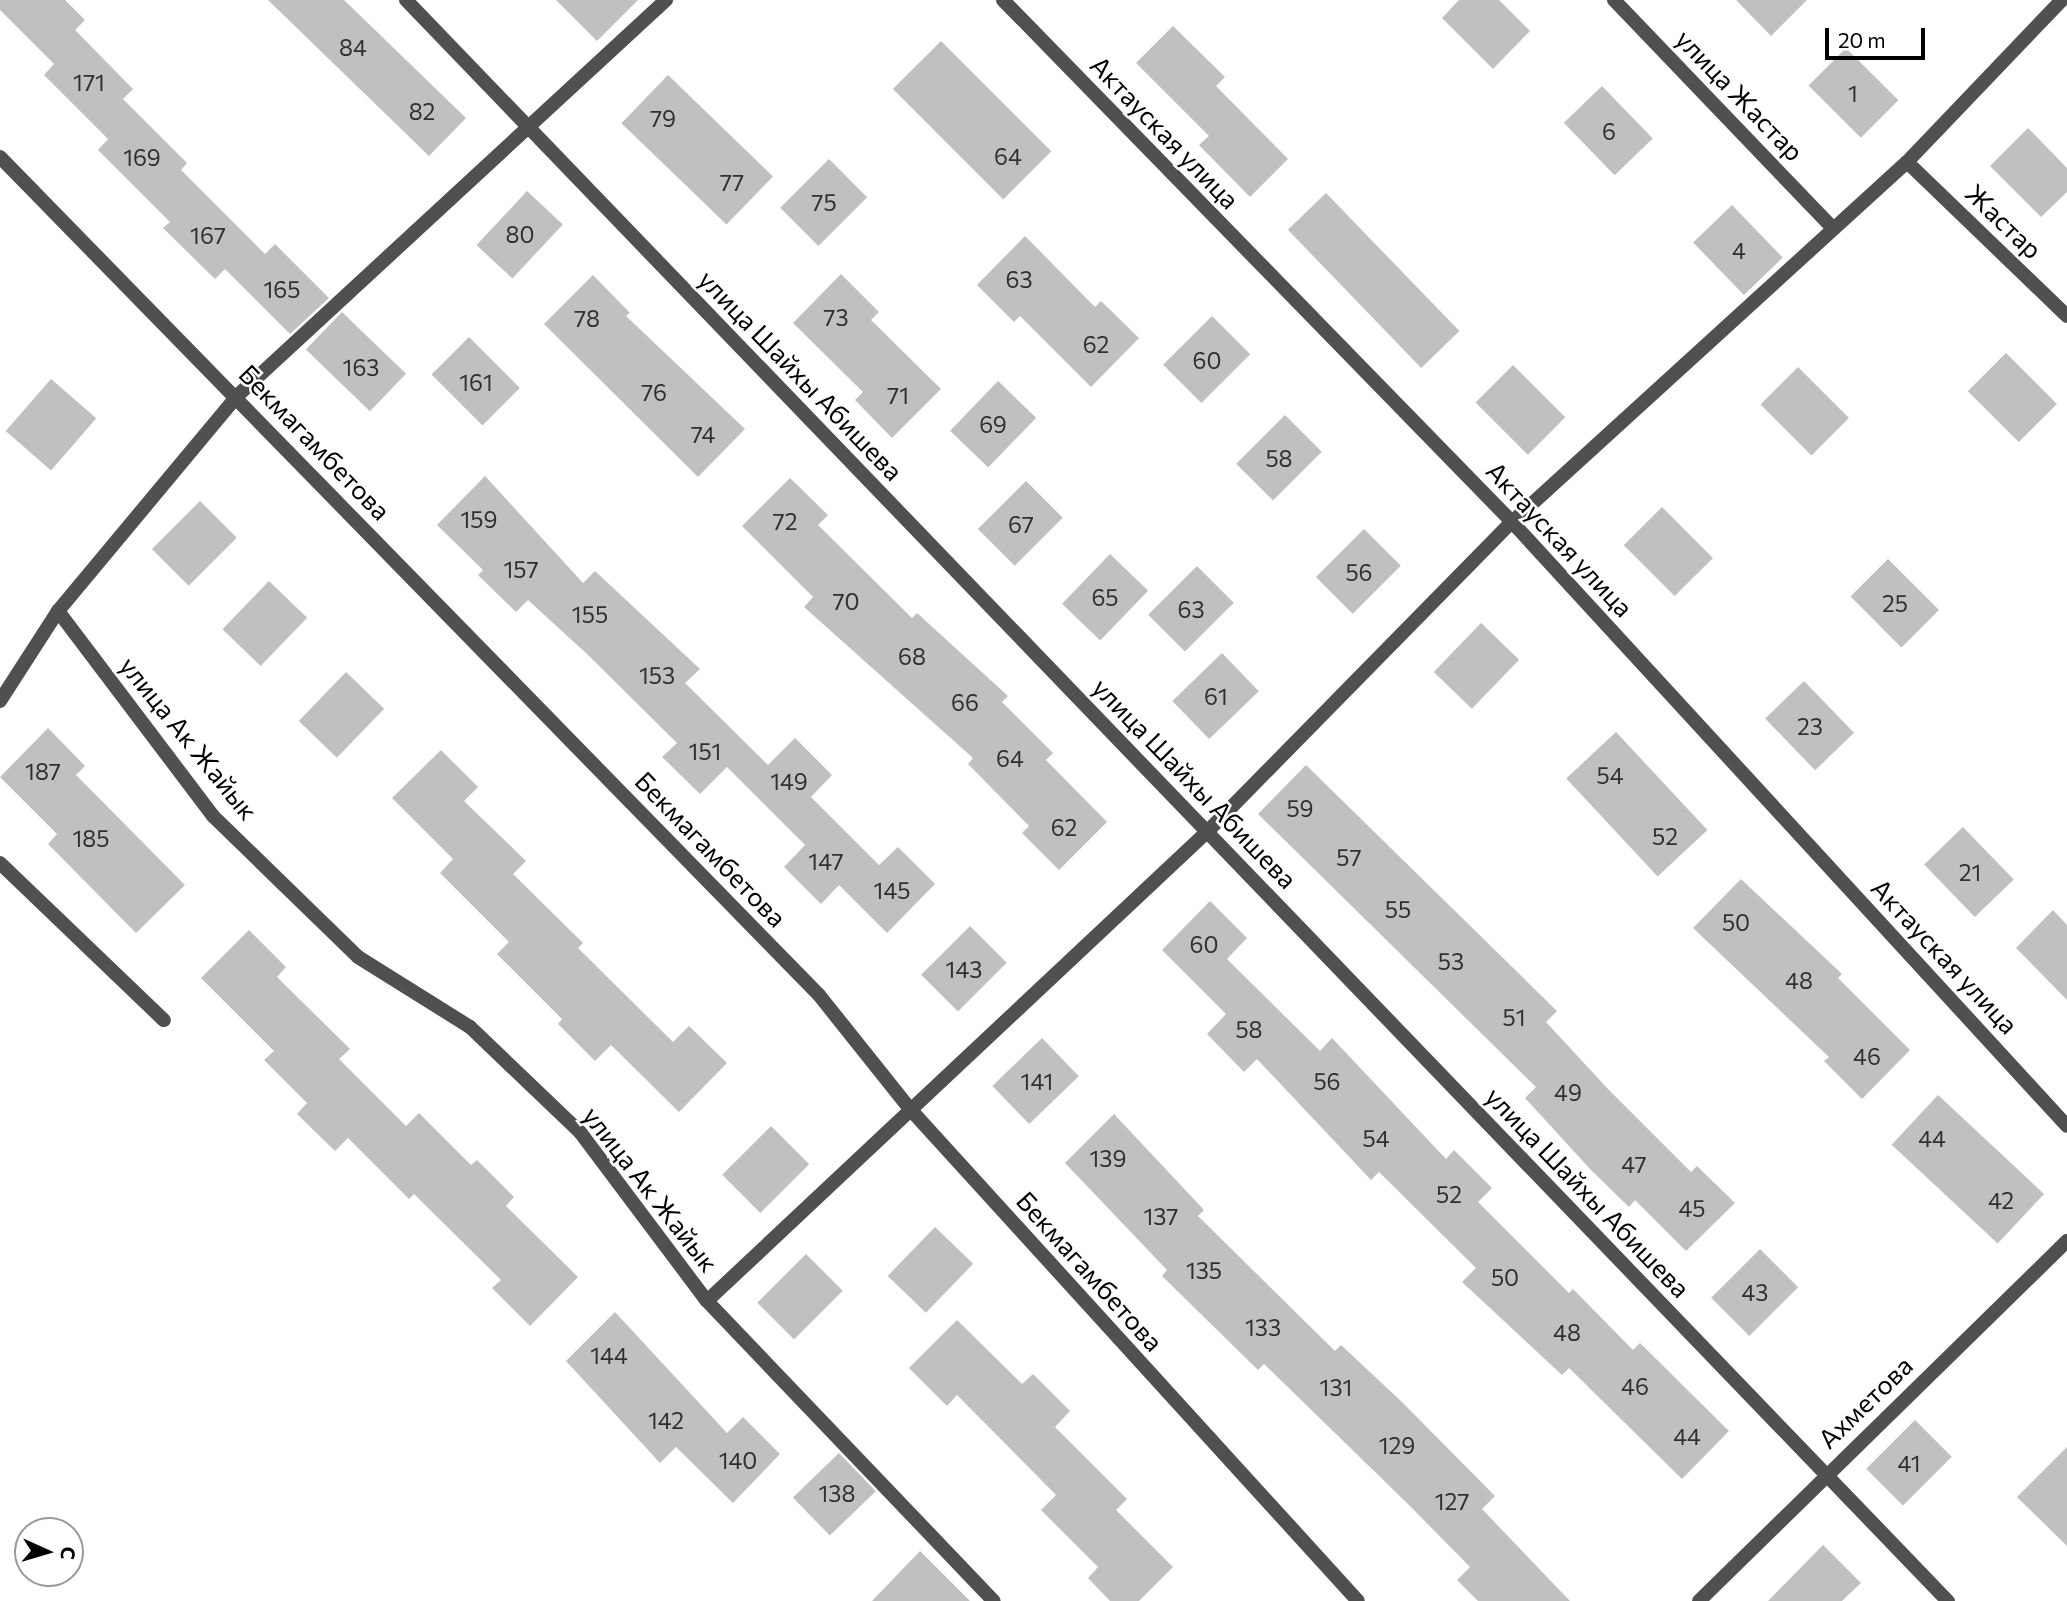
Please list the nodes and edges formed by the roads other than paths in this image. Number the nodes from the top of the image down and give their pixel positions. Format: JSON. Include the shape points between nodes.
{"nodes":[{"id":1,"x":406,"y":0,"type":"edge"},
{"id":2,"x":666,"y":0,"type":"edge"},
{"id":3,"x":1003,"y":0,"type":"edge"},
{"id":4,"x":1614,"y":0,"type":"edge"},
{"id":5,"x":2062,"y":0,"type":"edge"},
{"id":6,"x":530,"y":130,"type":"junction"},
{"id":7,"x":0,"y":157,"type":"edge"},
{"id":8,"x":1907,"y":162,"type":"junction"},
{"id":9,"x":1830,"y":225,"type":"junction"},
{"id":10,"x":2067,"y":316,"type":"edge"},
{"id":11,"x":237,"y":396,"type":"junction"},
{"id":12,"x":1512,"y":522,"type":"junction"},
{"id":13,"x":58,"y":611,"type":"junction"},
{"id":14,"x":0,"y":701,"type":"edge"},
{"id":15,"x":1208,"y":831,"type":"junction"},
{"id":16,"x":0,"y":863,"type":"edge"},
{"id":17,"x":164,"y":1020,"type":"dead end"},
{"id":18,"x":910,"y":1109,"type":"junction"},
{"id":19,"x":2067,"y":1126,"type":"edge"},
{"id":20,"x":2067,"y":1241,"type":"edge"},
{"id":21,"x":707,"y":1301,"type":"junction"},
{"id":22,"x":1825,"y":1475,"type":"junction"},
{"id":23,"x":994,"y":1601,"type":"edge"},
{"id":24,"x":1358,"y":1601,"type":"edge"},
{"id":25,"x":1699,"y":1601,"type":"edge"},
{"id":26,"x":1948,"y":1601,"type":"edge"}],
"edges":[{"from":1,"to":6,"type":"street","name":"улица Шайхы Абишева"},
{"from":2,"to":6,"type":"street"},
{"from":3,"to":12,"type":"street","name":"Актауская улица"},
{"from":4,"to":9,"type":"street","name":"улица Жастар"},
{"from":5,"to":8,"type":"street"},
{"from":6,"to":11,"type":"street"},
{"from":6,"to":15,"type":"street","name":"улица Шайхы Абишева"},
{"from":7,"to":11,"type":"street","name":"Бекмагамбетова"},
{"from":8,"to":9,"type":"street"},
{"from":8,"to":10,"type":"street","name":"Жастар"},
{"from":9,"to":12,"type":"street"},
{"from":11,"to":13,"type":"street"},
{"from":11,"to":18,"type":"street","name":"Бекмагамбетова","via":[[819,995]]},
{"from":12,"to":15,"type":"street"},
{"from":12,"to":19,"type":"street","name":"Актауская улица"},
{"from":13,"to":14,"type":"street"},
{"from":13,"to":21,"type":"street","name":"улица Ак Жайык","via":[[214,816],[358,957],[470,1027],[580,1132]]},
{"from":15,"to":18,"type":"street"},
{"from":15,"to":22,"type":"street","name":"улица Шайхы Абишева"},
{"from":16,"to":17,"type":"street"},
{"from":18,"to":21,"type":"street"},
{"from":18,"to":24,"type":"street","name":"Бекмагамбетова"},
{"from":20,"to":22,"type":"street","name":"Ахметова"},
{"from":21,"to":23,"type":"street","name":"улица Ак Жайык"},
{"from":22,"to":25,"type":"street","name":"Ахметова"},
{"from":22,"to":26,"type":"street","name":"улица Шайхы Абишева"}]}
